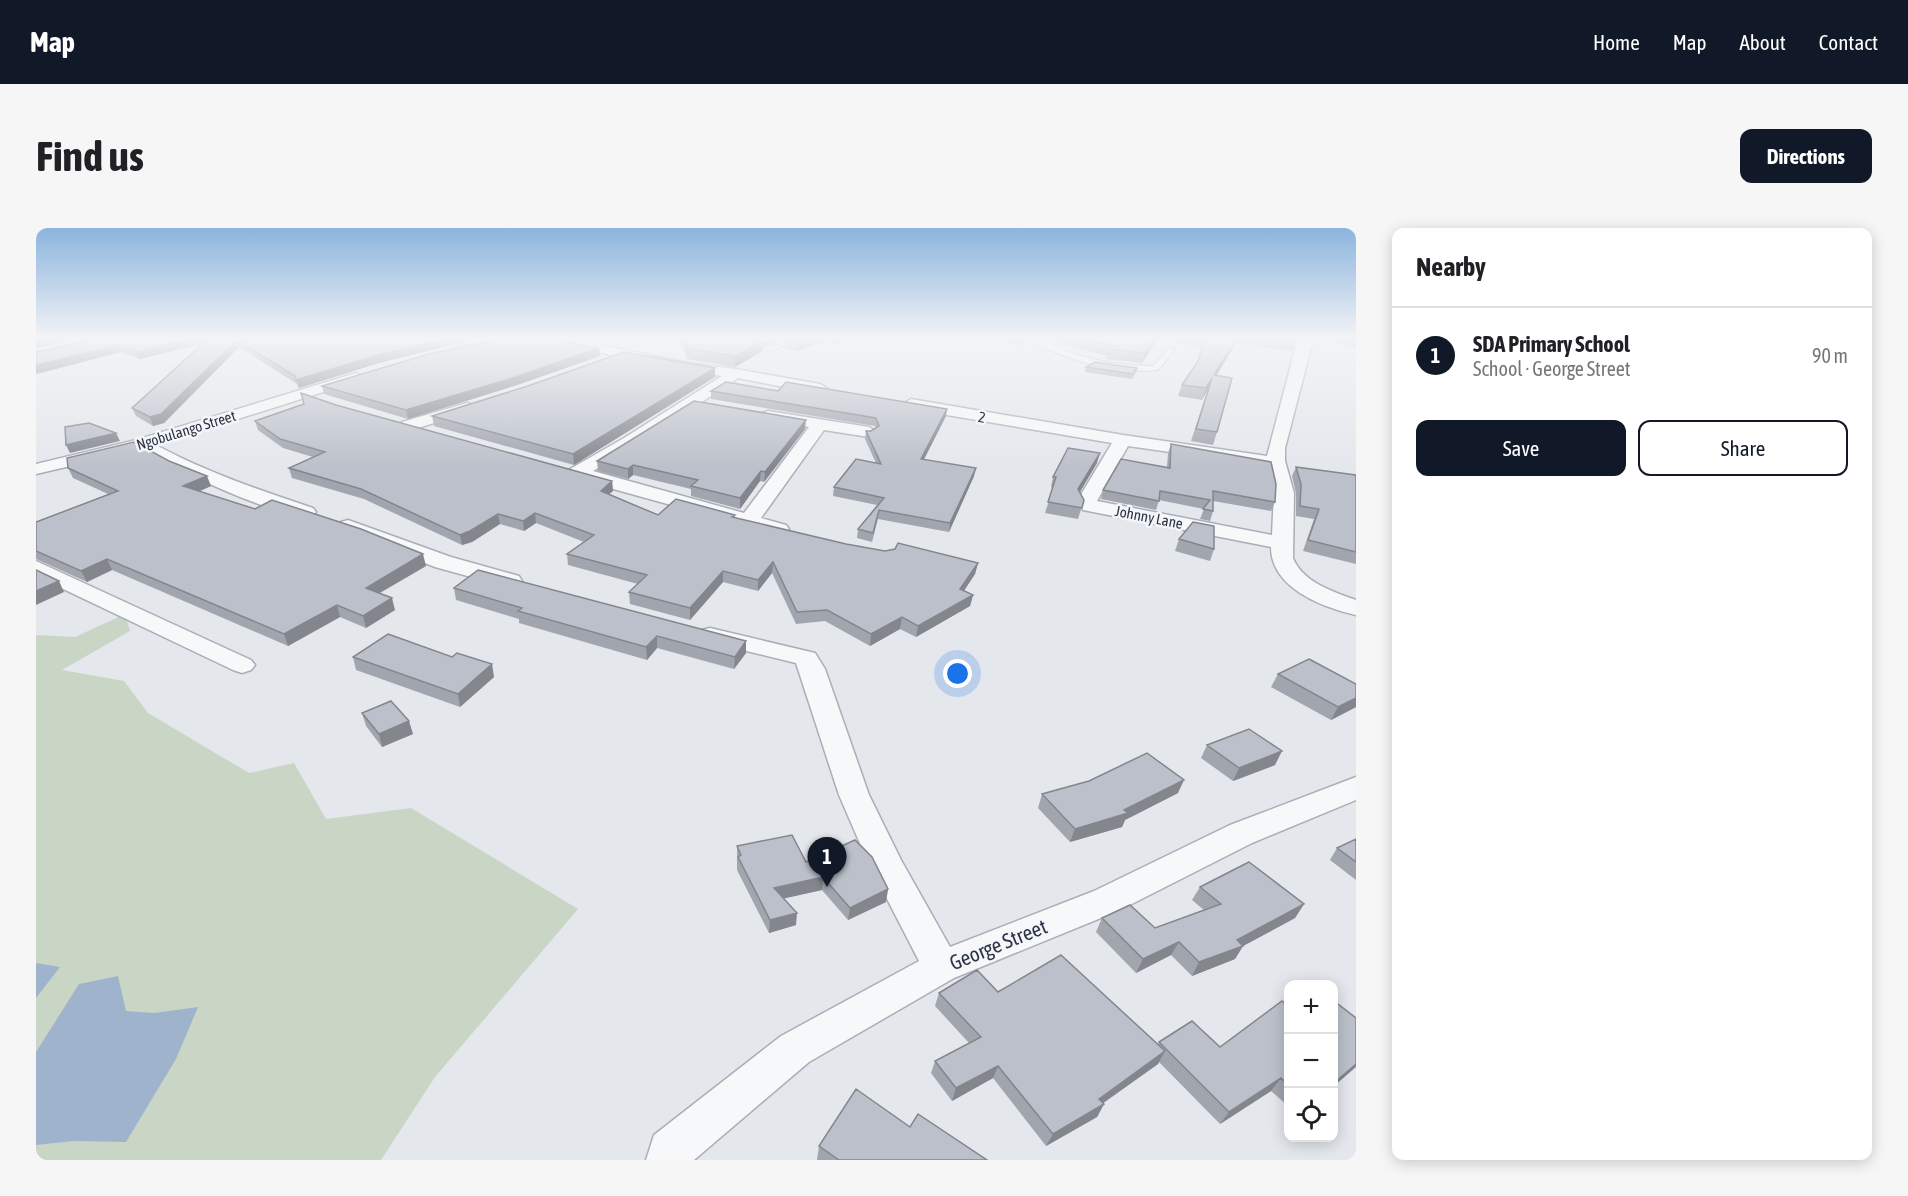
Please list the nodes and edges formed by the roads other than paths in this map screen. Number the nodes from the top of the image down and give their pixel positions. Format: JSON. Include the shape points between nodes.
{"nodes":[{"id":1,"x":342,"y":381,"type":"edge"},
{"id":2,"x":723,"y":381,"type":"edge"},
{"id":3,"x":782,"y":381,"type":"edge"},
{"id":4,"x":1294,"y":381,"type":"edge"},
{"id":5,"x":833,"y":391,"type":"edge"},
{"id":6,"x":301,"y":394,"type":"junction"},
{"id":7,"x":894,"y":401,"type":"edge"},
{"id":8,"x":690,"y":402,"type":"junction"},
{"id":9,"x":327,"y":403,"type":"edge"},
{"id":10,"x":478,"y":405,"type":"edge"},
{"id":11,"x":714,"y":407,"type":"edge"},
{"id":12,"x":750,"y":413,"type":"edge"},
{"id":13,"x":385,"y":420,"type":"edge"},
{"id":14,"x":820,"y":424,"type":"junction"},
{"id":15,"x":408,"y":426,"type":"junction"},
{"id":16,"x":869,"y":432,"type":"edge"},
{"id":17,"x":445,"y":436,"type":"edge"},
{"id":18,"x":1123,"y":440,"type":"junction"},
{"id":19,"x":141,"y":444,"type":"junction"},
{"id":20,"x":1274,"y":462,"type":"junction"},
{"id":21,"x":554,"y":467,"type":"edge"},
{"id":22,"x":36,"y":469,"type":"edge"},
{"id":23,"x":576,"y":473,"type":"junction"},
{"id":24,"x":748,"y":521,"type":"junction"},
{"id":25,"x":792,"y":533,"type":"edge"},
{"id":26,"x":1283,"y":543,"type":"junction"},
{"id":27,"x":36,"y":568,"type":"edge"},
{"id":28,"x":535,"y":588,"type":"edge"},
{"id":29,"x":1356,"y":609,"type":"edge"},
{"id":30,"x":692,"y":631,"type":"edge"},
{"id":31,"x":242,"y":665,"type":"dead end"},
{"id":32,"x":1356,"y":788,"type":"edge"},
{"id":33,"x":941,"y":968,"type":"junction"},
{"id":34,"x":670,"y":1156,"type":"edge"}],
"edges":[{"from":1,"to":6,"type":"street","name":"Ngobulango Street"},
{"from":2,"to":8,"type":"street"},
{"from":3,"to":5,"type":"street"},
{"from":4,"to":20,"type":"street"},
{"from":6,"to":9,"type":"street"},
{"from":6,"to":19,"type":"street","name":"Ngobulango Street"},
{"from":7,"to":18,"type":"street","name":"2"},
{"from":8,"to":11,"type":"street"},
{"from":8,"to":23,"type":"street"},
{"from":10,"to":15,"type":"street"},
{"from":12,"to":14,"type":"street"},
{"from":13,"to":15,"type":"street"},
{"from":14,"to":16,"type":"street"},
{"from":14,"to":24,"type":"street"},
{"from":15,"to":17,"type":"street"},
{"from":18,"to":20,"type":"street","name":"2"},
{"from":18,"to":26,"type":"street","name":"Johnny Lane","via":[[1087,501],[1090,506]]},
{"from":19,"to":22,"type":"street","name":"Ngobulango Street"},
{"from":19,"to":28,"type":"street","via":[[180,465],[252,494],[443,562]]},
{"from":20,"to":26,"type":"street","via":[[1284,492]]},
{"from":21,"to":23,"type":"street"},
{"from":23,"to":24,"type":"street"},
{"from":24,"to":25,"type":"street"},
{"from":26,"to":29,"type":"street","via":[[1282,560],[1292,575],[1316,592]]},
{"from":27,"to":31,"type":"street"},
{"from":30,"to":33,"type":"street","via":[[806,658],[854,795]]},
{"from":32,"to":33,"type":"street","name":"George Street","via":[[1240,834],[1106,901]]},
{"from":33,"to":34,"type":"street","name":"George Street","via":[[795,1049]]}]}
